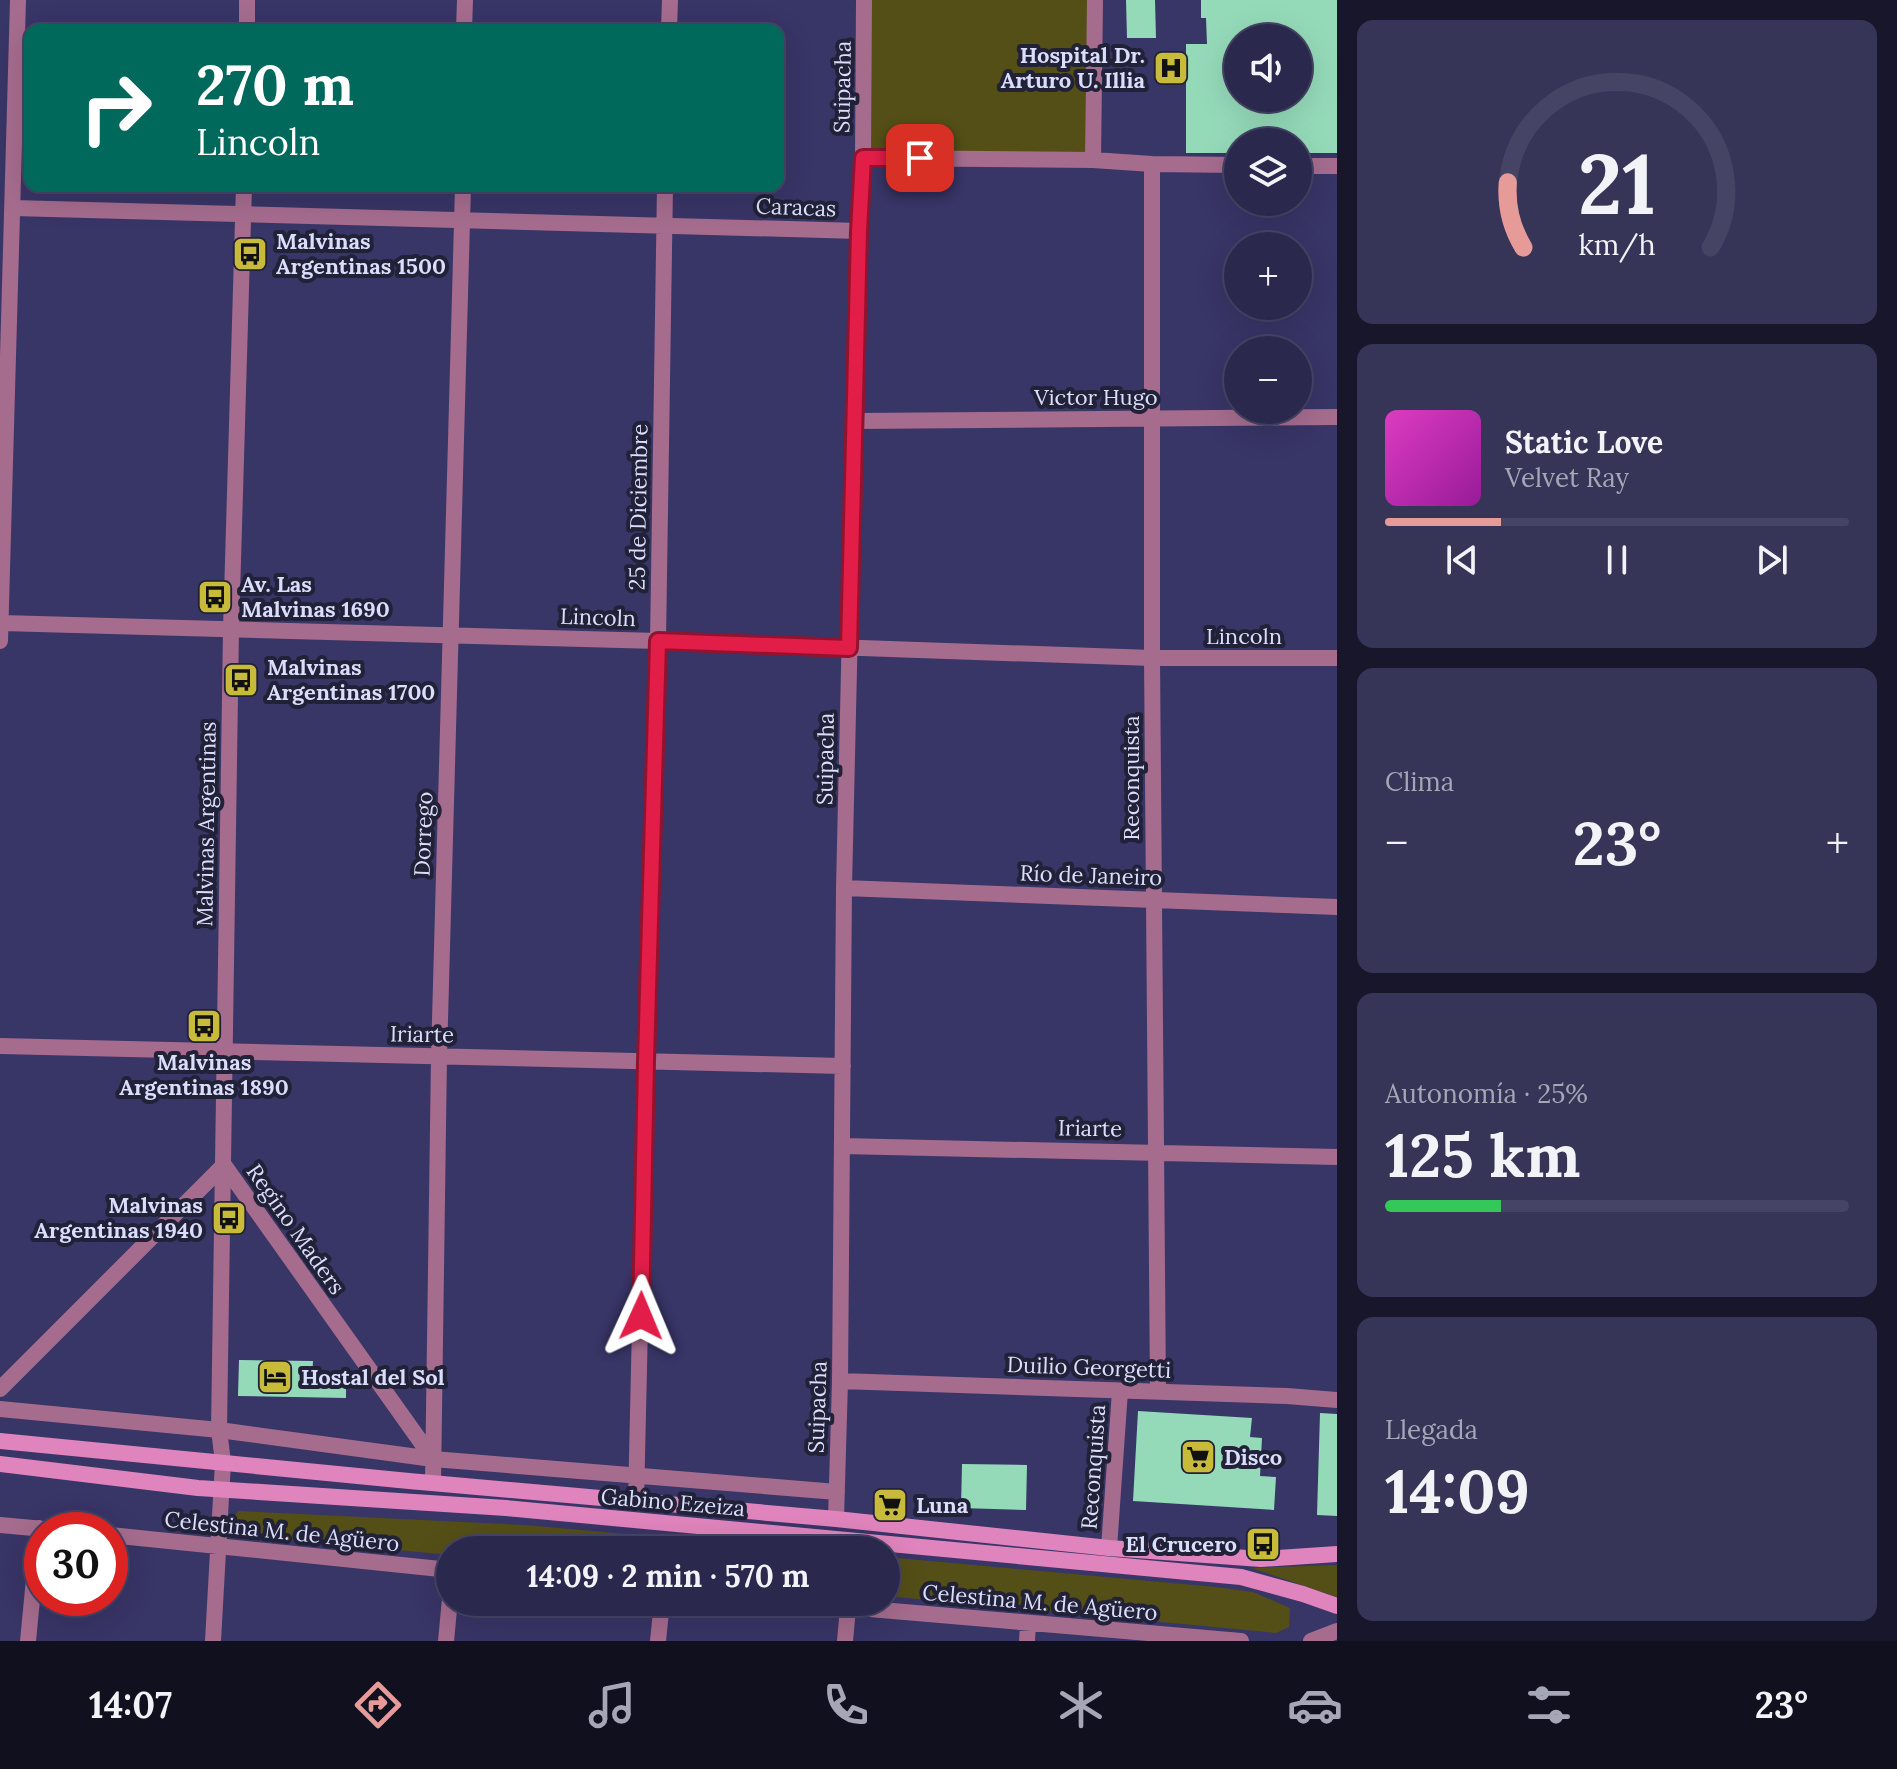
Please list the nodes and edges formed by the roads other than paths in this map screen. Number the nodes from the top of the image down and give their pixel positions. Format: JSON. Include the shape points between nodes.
{"nodes":[{"id":1,"x":18,"y":0,"type":"edge"},
{"id":2,"x":247,"y":0,"type":"edge"},
{"id":3,"x":465,"y":0,"type":"edge"},
{"id":4,"x":670,"y":0,"type":"edge"},
{"id":5,"x":864,"y":0,"type":"edge"},
{"id":6,"x":1095,"y":0,"type":"edge"},
{"id":7,"x":247,"y":24,"type":"edge"},
{"id":8,"x":464,"y":24,"type":"edge"},
{"id":9,"x":669,"y":24,"type":"edge"},
{"id":10,"x":863,"y":158,"type":"junction"},
{"id":11,"x":1093,"y":160,"type":"junction"},
{"id":12,"x":1152,"y":164,"type":"junction"},
{"id":13,"x":1224,"y":165,"type":"edge"},
{"id":14,"x":1312,"y":166,"type":"edge"},
{"id":15,"x":1337,"y":166,"type":"edge"},
{"id":16,"x":244,"y":192,"type":"edge"},
{"id":17,"x":463,"y":192,"type":"edge"},
{"id":18,"x":665,"y":192,"type":"edge"},
{"id":19,"x":13,"y":208,"type":"junction"},
{"id":20,"x":243,"y":214,"type":"junction"},
{"id":21,"x":463,"y":220,"type":"junction"},
{"id":22,"x":664,"y":226,"type":"junction"},
{"id":23,"x":859,"y":231,"type":"junction"},
{"id":24,"x":1337,"y":417,"type":"edge"},
{"id":25,"x":1153,"y":419,"type":"junction"},
{"id":26,"x":855,"y":421,"type":"junction"},
{"id":27,"x":1,"y":623,"type":"edge"},
{"id":28,"x":231,"y":629,"type":"junction"},
{"id":29,"x":450,"y":634,"type":"junction"},
{"id":30,"x":0,"y":641,"type":"edge"},
{"id":31,"x":658,"y":641,"type":"junction"},
{"id":32,"x":849,"y":648,"type":"junction"},
{"id":33,"x":1152,"y":658,"type":"junction"},
{"id":34,"x":1337,"y":658,"type":"edge"},
{"id":35,"x":844,"y":888,"type":"junction"},
{"id":36,"x":1154,"y":899,"type":"junction"},
{"id":37,"x":1337,"y":907,"type":"edge"},
{"id":38,"x":0,"y":1046,"type":"edge"},
{"id":39,"x":225,"y":1051,"type":"junction"},
{"id":40,"x":439,"y":1056,"type":"junction"},
{"id":41,"x":646,"y":1061,"type":"junction"},
{"id":42,"x":843,"y":1066,"type":"junction"},
{"id":43,"x":842,"y":1146,"type":"junction"},
{"id":44,"x":1157,"y":1152,"type":"junction"},
{"id":45,"x":1337,"y":1157,"type":"edge"},
{"id":46,"x":224,"y":1165,"type":"junction"},
{"id":47,"x":840,"y":1381,"type":"junction"},
{"id":48,"x":0,"y":1389,"type":"edge"},
{"id":49,"x":1120,"y":1391,"type":"junction"},
{"id":50,"x":1158,"y":1391,"type":"junction"},
{"id":51,"x":1337,"y":1400,"type":"edge"},
{"id":52,"x":0,"y":1409,"type":"edge"},
{"id":53,"x":219,"y":1430,"type":"junction"},
{"id":54,"x":0,"y":1441,"type":"edge"},
{"id":55,"x":433,"y":1459,"type":"junction"},
{"id":56,"x":223,"y":1462,"type":"junction"},
{"id":57,"x":0,"y":1464,"type":"edge"},
{"id":58,"x":637,"y":1475,"type":"junction"},
{"id":59,"x":433,"y":1483,"type":"junction"},
{"id":60,"x":221,"y":1490,"type":"junction"},
{"id":61,"x":837,"y":1492,"type":"junction"},
{"id":62,"x":636,"y":1501,"type":"junction"},
{"id":63,"x":836,"y":1519,"type":"junction"},
{"id":64,"x":0,"y":1525,"type":"edge"},
{"id":65,"x":24,"y":1527,"type":"edge"},
{"id":66,"x":128,"y":1537,"type":"edge"},
{"id":67,"x":219,"y":1546,"type":"junction"},
{"id":68,"x":1109,"y":1548,"type":"junction"},
{"id":69,"x":1337,"y":1554,"type":"edge"},
{"id":70,"x":436,"y":1569,"type":"edge"},
{"id":71,"x":1337,"y":1606,"type":"edge"},
{"id":72,"x":900,"y":1615,"type":"edge"},
{"id":73,"x":32,"y":1616,"type":"edge"},
{"id":74,"x":448,"y":1616,"type":"edge"},
{"id":75,"x":661,"y":1616,"type":"edge"},
{"id":76,"x":847,"y":1616,"type":"edge"},
{"id":77,"x":1337,"y":1631,"type":"edge"},
{"id":78,"x":1028,"y":1632,"type":"edge"},
{"id":79,"x":1202,"y":1639,"type":"edge"},
{"id":80,"x":28,"y":1641,"type":"edge"},
{"id":81,"x":213,"y":1641,"type":"edge"},
{"id":82,"x":446,"y":1641,"type":"edge"},
{"id":83,"x":658,"y":1641,"type":"edge"},
{"id":84,"x":845,"y":1641,"type":"edge"},
{"id":85,"x":1241,"y":1641,"type":"edge"},
{"id":86,"x":1311,"y":1641,"type":"edge"}],
"edges":[{"from":1,"to":19,"type":"street"},
{"from":2,"to":7,"type":"street"},
{"from":3,"to":8,"type":"street"},
{"from":4,"to":9,"type":"street"},
{"from":5,"to":10,"type":"street","name":"Suipacha"},
{"from":6,"to":11,"type":"street"},
{"from":10,"to":11,"type":"street"},
{"from":10,"to":23,"type":"street","name":"Suipacha"},
{"from":11,"to":12,"type":"street"},
{"from":12,"to":13,"type":"street"},
{"from":12,"to":25,"type":"street","name":"Reconquista"},
{"from":14,"to":15,"type":"street"},
{"from":16,"to":20,"type":"street","name":"Malvinas Argentinas"},
{"from":17,"to":21,"type":"street","name":"Dorrego"},
{"from":18,"to":22,"type":"street","name":"25 de Diciembre"},
{"from":19,"to":20,"type":"street","name":"Caracas"},
{"from":19,"to":27,"type":"street"},
{"from":20,"to":21,"type":"street","name":"Caracas"},
{"from":20,"to":28,"type":"street","name":"Malvinas Argentinas"},
{"from":21,"to":22,"type":"street","name":"Caracas"},
{"from":21,"to":29,"type":"street","name":"Dorrego"},
{"from":22,"to":23,"type":"street","name":"Caracas"},
{"from":22,"to":31,"type":"street","name":"25 de Diciembre"},
{"from":23,"to":26,"type":"street","name":"Suipacha"},
{"from":24,"to":25,"type":"street","name":"Victor Hugo"},
{"from":25,"to":26,"type":"street","name":"Victor Hugo"},
{"from":25,"to":33,"type":"street","name":"Reconquista"},
{"from":26,"to":32,"type":"street","name":"Suipacha"},
{"from":27,"to":28,"type":"street","name":"Lincoln"},
{"from":27,"to":30,"type":"street"},
{"from":28,"to":29,"type":"street","name":"Lincoln"},
{"from":28,"to":39,"type":"street","name":"Malvinas Argentinas"},
{"from":29,"to":31,"type":"street","name":"Lincoln"},
{"from":29,"to":40,"type":"street","name":"Dorrego"},
{"from":31,"to":32,"type":"street","name":"Lincoln"},
{"from":31,"to":41,"type":"street","name":"25 de Diciembre"},
{"from":32,"to":33,"type":"street","name":"Lincoln"},
{"from":32,"to":35,"type":"street","name":"Suipacha"},
{"from":33,"to":34,"type":"street","name":"Lincoln"},
{"from":33,"to":36,"type":"street","name":"Reconquista"},
{"from":35,"to":36,"type":"street","name":"Río de Janeiro"},
{"from":35,"to":42,"type":"street","name":"Suipacha"},
{"from":36,"to":37,"type":"street","name":"Río de Janeiro"},
{"from":36,"to":44,"type":"street","name":"Reconquista"},
{"from":38,"to":39,"type":"street","name":"Iriarte"},
{"from":39,"to":40,"type":"street","name":"Iriarte"},
{"from":39,"to":46,"type":"street","name":"Malvinas Argentinas"},
{"from":40,"to":41,"type":"street","name":"Iriarte"},
{"from":40,"to":55,"type":"street","name":"Dorrego"},
{"from":41,"to":42,"type":"street","name":"Iriarte"},
{"from":41,"to":58,"type":"street","name":"25 de Diciembre"},
{"from":42,"to":43,"type":"street","name":"Suipacha"},
{"from":43,"to":44,"type":"street","name":"Iriarte"},
{"from":43,"to":47,"type":"street","name":"Suipacha"},
{"from":44,"to":45,"type":"street","name":"Iriarte"},
{"from":44,"to":50,"type":"street","name":"Reconquista"},
{"from":46,"to":48,"type":"street","name":"Regino Maders"},
{"from":46,"to":53,"type":"street","name":"Malvinas Argentinas"},
{"from":46,"to":55,"type":"street","name":"Regino Maders"},
{"from":47,"to":49,"type":"street","name":"Duilio Georgetti"},
{"from":47,"to":61,"type":"street","name":"Suipacha"},
{"from":49,"to":50,"type":"street","name":"Duilio Georgetti"},
{"from":49,"to":68,"type":"street","name":"Reconquista"},
{"from":50,"to":51,"type":"street","name":"Duilio Georgetti"},
{"from":52,"to":53,"type":"street"},
{"from":53,"to":55,"type":"street"},
{"from":53,"to":56,"type":"street","name":"Malvinas Argentinas"},
{"from":54,"to":56,"type":"main road","name":"Gabino Ezeiza"},
{"from":55,"to":58,"type":"street"},
{"from":55,"to":59,"type":"street","name":"Dorrego"},
{"from":56,"to":59,"type":"main road","name":"Gabino Ezeiza"},
{"from":56,"to":60,"type":"street","name":"Malvinas Argentinas"},
{"from":57,"to":60,"type":"main road","name":"Gabino Ezeiza"},
{"from":58,"to":61,"type":"street"},
{"from":58,"to":62,"type":"street","name":"25 de Diciembre"},
{"from":59,"to":62,"type":"main road","name":"Gabino Ezeiza"},
{"from":60,"to":67,"type":"street","name":"Malvinas Argentinas"},
{"from":60,"to":71,"type":"main road","name":"Gabino Ezeiza","via":[[506,1508],[1226,1575]]},
{"from":61,"to":63,"type":"street","name":"Suipacha"},
{"from":62,"to":63,"type":"main road","name":"Gabino Ezeiza"},
{"from":63,"to":68,"type":"main road","name":"Gabino Ezeiza"},
{"from":64,"to":65,"type":"street"},
{"from":66,"to":67,"type":"street","name":"Celestina M. de Agüero"},
{"from":67,"to":70,"type":"street","name":"Celestina M. de Agüero"},
{"from":67,"to":81,"type":"street","name":"Malvinas Argentinas"},
{"from":68,"to":69,"type":"main road","name":"Gabino Ezeiza","via":[[1261,1559]]},
{"from":72,"to":78,"type":"street","name":"Celestina M. de Agüero"},
{"from":73,"to":80,"type":"street"},
{"from":74,"to":82,"type":"street"},
{"from":75,"to":83,"type":"street"},
{"from":76,"to":84,"type":"street"},
{"from":77,"to":86,"type":"street"},
{"from":78,"to":79,"type":"street","name":"Celestina M. de Agüero"},
{"from":79,"to":85,"type":"street","name":"Celestina M. de Agüero"}]}
